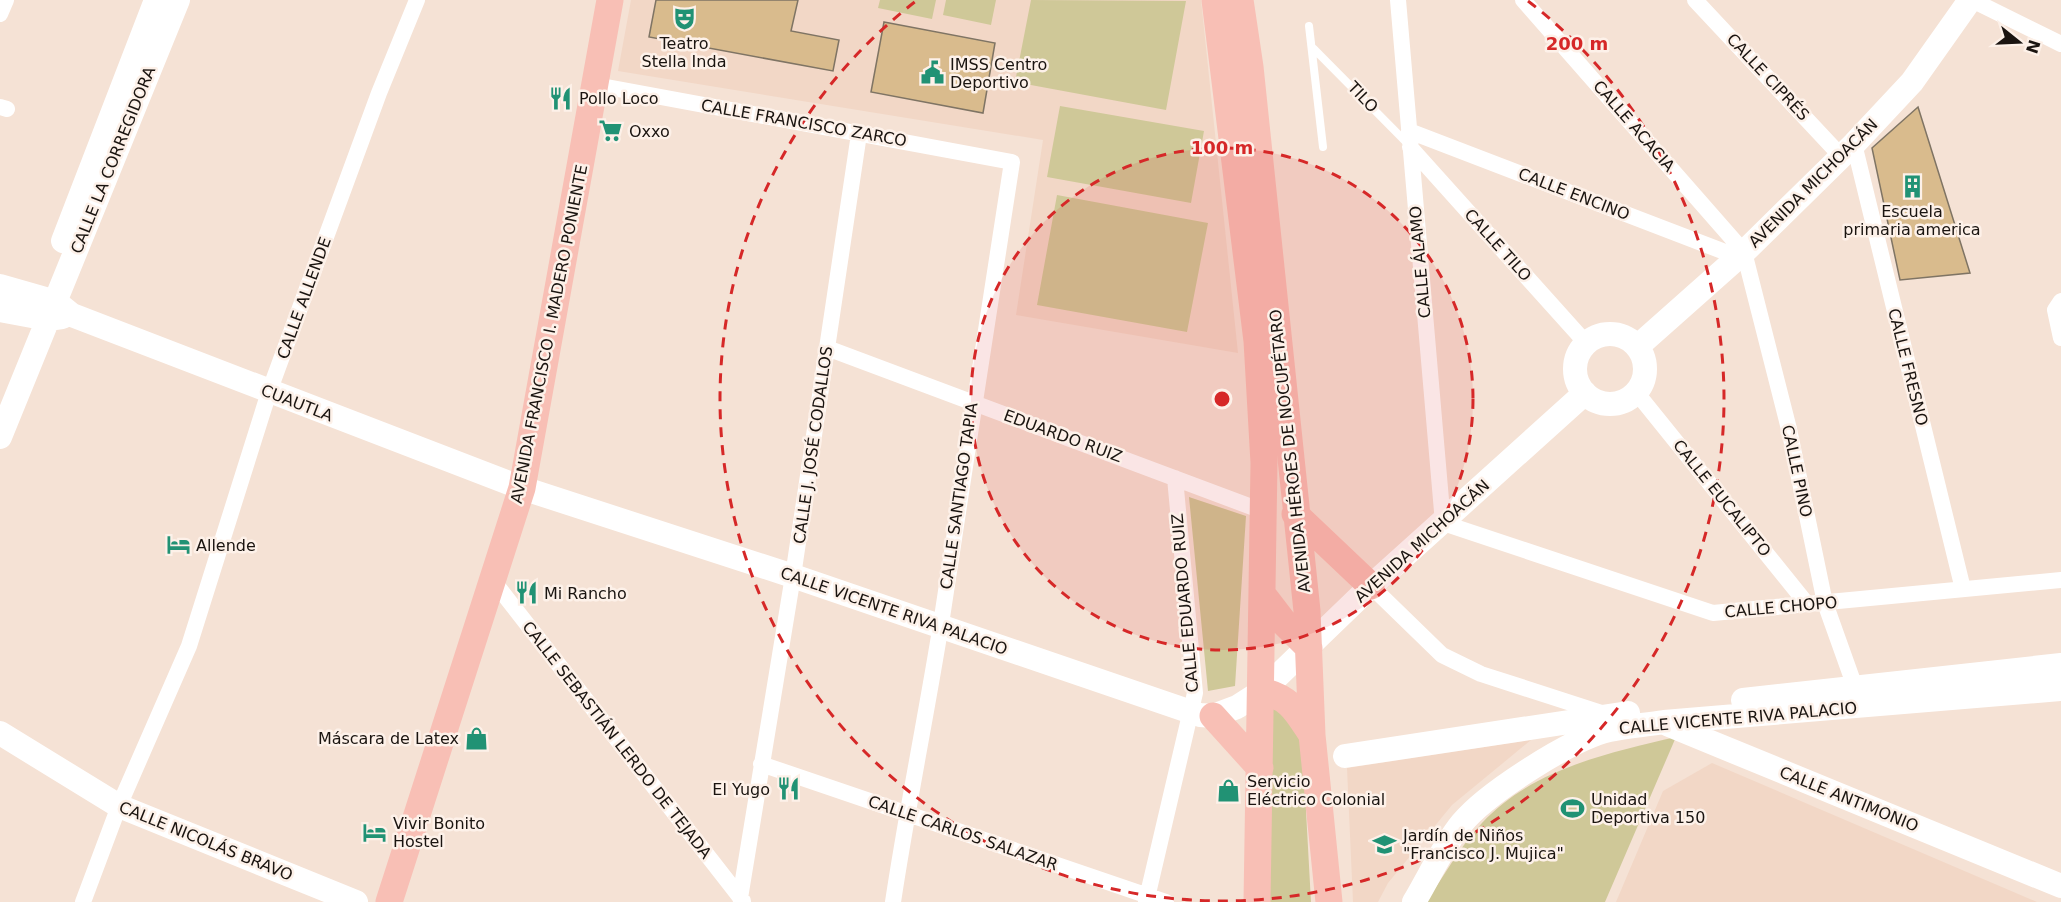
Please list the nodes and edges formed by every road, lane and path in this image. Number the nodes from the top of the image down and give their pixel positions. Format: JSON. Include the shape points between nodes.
{"nodes":[{"id":1,"x":6,"y":0,"type":"edge"},
{"id":2,"x":156,"y":0,"type":"edge"},
{"id":3,"x":178,"y":0,"type":"edge"},
{"id":4,"x":417,"y":0,"type":"edge"},
{"id":5,"x":610,"y":0,"type":"edge"},
{"id":6,"x":1215,"y":0,"type":"edge"},
{"id":7,"x":1240,"y":0,"type":"edge"},
{"id":8,"x":1398,"y":0,"type":"edge"},
{"id":9,"x":1523,"y":0,"type":"edge"},
{"id":10,"x":1695,"y":0,"type":"edge"},
{"id":11,"x":1971,"y":0,"type":"edge"},
{"id":12,"x":0,"y":15,"type":"edge"},
{"id":13,"x":1309,"y":26,"type":"dead end"},
{"id":14,"x":2061,"y":44,"type":"edge"},
{"id":15,"x":1314,"y":49,"type":"junction"},
{"id":16,"x":596,"y":85,"type":"junction"},
{"id":17,"x":860,"y":134,"type":"junction"},
{"id":18,"x":1410,"y":139,"type":"junction"},
{"id":19,"x":1323,"y":147,"type":"dead end"},
{"id":20,"x":1847,"y":149,"type":"junction"},
{"id":21,"x":1012,"y":162,"type":"joint"},
{"id":22,"x":1741,"y":254,"type":"junction"},
{"id":23,"x":0,"y":286,"type":"edge"},
{"id":24,"x":2061,"y":301,"type":"edge"},
{"id":25,"x":0,"y":310,"type":"edge"},
{"id":26,"x":51,"y":310,"type":"junction"},
{"id":27,"x":2061,"y":338,"type":"edge"},
{"id":28,"x":1586,"y":343,"type":"junction"},
{"id":29,"x":1638,"y":347,"type":"junction"},
{"id":30,"x":827,"y":348,"type":"junction"},
{"id":31,"x":269,"y":392,"type":"junction"},
{"id":32,"x":1636,"y":392,"type":"junction"},
{"id":33,"x":1585,"y":393,"type":"junction"},
{"id":34,"x":972,"y":403,"type":"junction"},
{"id":35,"x":4,"y":412,"type":"edge"},
{"id":36,"x":0,"y":437,"type":"edge"},
{"id":37,"x":1175,"y":478,"type":"junction"},
{"id":38,"x":522,"y":488,"type":"junction"},
{"id":39,"x":1265,"y":513,"type":"junction"},
{"id":40,"x":1295,"y":514,"type":"junction"},
{"id":41,"x":1443,"y":523,"type":"junction"},
{"id":42,"x":793,"y":576,"type":"junction"},
{"id":43,"x":491,"y":578,"type":"junction"},
{"id":44,"x":2061,"y":580,"type":"edge"},
{"id":45,"x":1371,"y":586,"type":"junction"},
{"id":46,"x":1963,"y":589,"type":"junction"},
{"id":47,"x":1263,"y":595,"type":"junction"},
{"id":48,"x":1825,"y":603,"type":"junction"},
{"id":49,"x":1807,"y":604,"type":"junction"},
{"id":50,"x":940,"y":626,"type":"junction"},
{"id":51,"x":1309,"y":648,"type":"junction"},
{"id":52,"x":2061,"y":665,"type":"edge"},
{"id":53,"x":1855,"y":687,"type":"junction"},
{"id":54,"x":2061,"y":689,"type":"edge"},
{"id":55,"x":1262,"y":692,"type":"junction"},
{"id":56,"x":1638,"y":712,"type":"junction"},
{"id":57,"x":1201,"y":715,"type":"junction"},
{"id":58,"x":1608,"y":715,"type":"junction"},
{"id":59,"x":1664,"y":722,"type":"junction"},
{"id":60,"x":0,"y":733,"type":"edge"},
{"id":61,"x":1312,"y":735,"type":"junction"},
{"id":62,"x":1345,"y":756,"type":"dead end"},
{"id":63,"x":761,"y":764,"type":"junction"},
{"id":64,"x":1260,"y":768,"type":"junction"},
{"id":65,"x":119,"y":806,"type":"junction"},
{"id":66,"x":906,"y":813,"type":"junction"},
{"id":67,"x":2061,"y":886,"type":"edge"},
{"id":68,"x":1147,"y":899,"type":"edge"},
{"id":69,"x":742,"y":900,"type":"edge"},
{"id":70,"x":83,"y":902,"type":"edge"},
{"id":71,"x":356,"y":902,"type":"edge"},
{"id":72,"x":389,"y":902,"type":"edge"},
{"id":73,"x":893,"y":902,"type":"edge"},
{"id":74,"x":1166,"y":902,"type":"edge"},
{"id":75,"x":1257,"y":902,"type":"edge"},
{"id":76,"x":1329,"y":902,"type":"edge"},
{"id":77,"x":1414,"y":902,"type":"edge"}],
"edges":[{"from":1,"to":12,"type":"street"},
{"from":2,"to":26,"type":"street","name":"CALLE LA CORREGIDORA"},
{"from":3,"to":26,"type":"street","name":"CALLE LA CORREGIDORA"},
{"from":4,"to":31,"type":"street","name":"CALLE ALLENDE"},
{"from":5,"to":16,"type":"main road","name":"AVENIDA FRANCISCO I. MADERO PONIENTE"},
{"from":6,"to":39,"type":"main road","name":"AVENIDA HÉROES DE NOCUPÉTARO","via":[[1257,341]]},
{"from":7,"to":40,"type":"main road","name":"AVENIDA HÉROES DE NOCUPÉTARO"},
{"from":8,"to":18,"type":"street","name":"CALLE ÁLAMO"},
{"from":9,"to":22,"type":"street","name":"CALLE ACACIA"},
{"from":10,"to":20,"type":"street","name":"CALLE CIPRÉS"},
{"from":11,"to":14,"type":"street"},
{"from":11,"to":20,"type":"street","name":"AVENIDA MICHOACÁN","via":[[1912,82]]},
{"from":13,"to":15,"type":"lane"},
{"from":15,"to":18,"type":"lane","name":"TILO"},
{"from":15,"to":19,"type":"lane"},
{"from":16,"to":17,"type":"street","name":"CALLE FRANCISCO ZARCO"},
{"from":16,"to":38,"type":"main road","name":"AVENIDA FRANCISCO I. MADERO PONIENTE"},
{"from":17,"to":21,"type":"street","name":"CALLE FRANCISCO ZARCO"},
{"from":17,"to":30,"type":"street","name":"CALLE J. JOSÉ CODALLOS"},
{"from":18,"to":22,"type":"street","name":"CALLE ENCINO"},
{"from":18,"to":28,"type":"street","name":"CALLE TILO"},
{"from":18,"to":41,"type":"street","name":"CALLE ÁLAMO"},
{"from":20,"to":22,"type":"street","name":"AVENIDA MICHOACÁN"},
{"from":20,"to":46,"type":"street","name":"CALLE FRESNO"},
{"from":21,"to":34,"type":"street","name":"CALLE SANTIAGO TAPIA"},
{"from":22,"to":29,"type":"street","name":"AVENIDA MICHOACÁN"},
{"from":22,"to":48,"type":"street","name":"CALLE PINO","via":[[1789,429]]},
{"from":23,"to":26,"type":"street","name":"CUAUTLA"},
{"from":24,"to":27,"type":"street","via":[[2055,310]]},
{"from":25,"to":26,"type":"street","name":"CUAUTLA"},
{"from":26,"to":31,"type":"street","name":"CUAUTLA"},
{"from":26,"to":35,"type":"street"},
{"from":28,"to":29,"type":"street","via":[[1596,337],[1618,334]]},
{"from":28,"to":33,"type":"street","via":[[1575,362],[1578,384]]},
{"from":29,"to":32,"type":"street","via":[[1645,370]]},
{"from":30,"to":34,"type":"street","name":"EDUARDO RUIZ"},
{"from":30,"to":42,"type":"street","name":"CALLE J. JOSÉ CODALLOS"},
{"from":31,"to":38,"type":"street","name":"CUAUTLA"},
{"from":31,"to":65,"type":"street","name":"CALLE ALLENDE","via":[[189,646]]},
{"from":32,"to":33,"type":"street","via":[[1616,404],[1594,400]]},
{"from":32,"to":49,"type":"street","name":"CALLE EUCALIPTO"},
{"from":33,"to":41,"type":"street","name":"AVENIDA MICHOACÁN"},
{"from":34,"to":37,"type":"street","name":"EDUARDO RUIZ"},
{"from":34,"to":50,"type":"street","name":"CALLE SANTIAGO TAPIA"},
{"from":35,"to":36,"type":"street"},
{"from":37,"to":39,"type":"street","name":"EDUARDO RUIZ"},
{"from":37,"to":57,"type":"street","name":"CALLE EDUARDO RUIZ","via":[[1195,693]]},
{"from":38,"to":42,"type":"street","name":"CALLE VICENTE RIVA PALACIO"},
{"from":38,"to":43,"type":"main road","name":"AVENIDA FRANCISCO I. MADERO PONIENTE"},
{"from":39,"to":47,"type":"main road","name":"AVENIDA HÉROES DE NOCUPÉTARO"},
{"from":40,"to":45,"type":"main road"},
{"from":40,"to":51,"type":"main road","name":"AVENIDA HÉROES DE NOCUPÉTARO"},
{"from":41,"to":45,"type":"street","name":"AVENIDA MICHOACÁN"},
{"from":41,"to":49,"type":"street","name":"CALLE CHOPO","via":[[1713,613]]},
{"from":42,"to":50,"type":"street","name":"CALLE VICENTE RIVA PALACIO"},
{"from":42,"to":63,"type":"street","name":"CALLE J. JOSÉ CODALLOS"},
{"from":43,"to":69,"type":"street","name":"CALLE SEBASTIÁN LERDO DE TEJADA"},
{"from":43,"to":72,"type":"main road","name":"AVENIDA FRANCISCO I. MADERO PONIENTE"},
{"from":44,"to":46,"type":"street","name":"CALLE CHOPO"},
{"from":45,"to":51,"type":"street","name":"AVENIDA MICHOACÁN"},
{"from":45,"to":58,"type":"street","via":[[1442,655],[1481,674]]},
{"from":46,"to":48,"type":"street","name":"CALLE CHOPO"},
{"from":47,"to":51,"type":"main road"},
{"from":47,"to":55,"type":"main road","name":"AVENIDA HÉROES DE NOCUPÉTARO"},
{"from":48,"to":49,"type":"street","name":"CALLE CHOPO"},
{"from":48,"to":53,"type":"street","name":"CALLE PINO"},
{"from":50,"to":57,"type":"street","name":"CALLE VICENTE RIVA PALACIO"},
{"from":50,"to":66,"type":"street","name":"CALLE SANTIAGO TAPIA"},
{"from":51,"to":55,"type":"street","name":"AVENIDA MICHOACÁN"},
{"from":51,"to":61,"type":"main road","name":"AVENIDA HÉROES DE NOCUPÉTARO"},
{"from":52,"to":53,"type":"street","name":"CALLE VICENTE RIVA PALACIO"},
{"from":53,"to":56,"type":"street","name":"CALLE VICENTE RIVA PALACIO"},
{"from":54,"to":59,"type":"street","name":"CALLE VICENTE RIVA PALACIO"},
{"from":55,"to":57,"type":"street","via":[[1237,707]]},
{"from":55,"to":61,"type":"main road","via":[[1279,695],[1289,702]]},
{"from":55,"to":64,"type":"main road","name":"AVENIDA HÉROES DE NOCUPÉTARO"},
{"from":56,"to":58,"type":"street","name":"CALLE VICENTE RIVA PALACIO"},
{"from":56,"to":59,"type":"street","name":"CALLE ANTIMONIO"},
{"from":57,"to":64,"type":"main road"},
{"from":57,"to":68,"type":"street","name":"CALLE EDUARDO RUIZ"},
{"from":58,"to":62,"type":"street","name":"CALLE VICENTE RIVA PALACIO"},
{"from":59,"to":67,"type":"street","name":"CALLE ANTIMONIO"},
{"from":59,"to":77,"type":"street","name":"CALLE VICENTE RIVA PALACIO","via":[[1607,730],[1564,750],[1493,795],[1462,823]]},
{"from":60,"to":65,"type":"street","name":"CALLE NICOLÁS BRAVO"},
{"from":61,"to":76,"type":"main road","name":"AVENIDA HÉROES DE NOCUPÉTARO"},
{"from":63,"to":66,"type":"street","name":"CALLE CARLOS SALAZAR"},
{"from":63,"to":69,"type":"street","name":"CALLE J. JOSÉ CODALLOS"},
{"from":64,"to":75,"type":"main road","name":"AVENIDA HÉROES DE NOCUPÉTARO"},
{"from":65,"to":70,"type":"street","name":"CALLE ALLENDE"},
{"from":65,"to":71,"type":"street","name":"CALLE NICOLÁS BRAVO"},
{"from":66,"to":68,"type":"street","name":"CALLE CARLOS SALAZAR"},
{"from":66,"to":73,"type":"street","name":"CALLE SANTIAGO TAPIA"},
{"from":68,"to":74,"type":"street","name":"CALLE CARLOS SALAZAR"}]}
